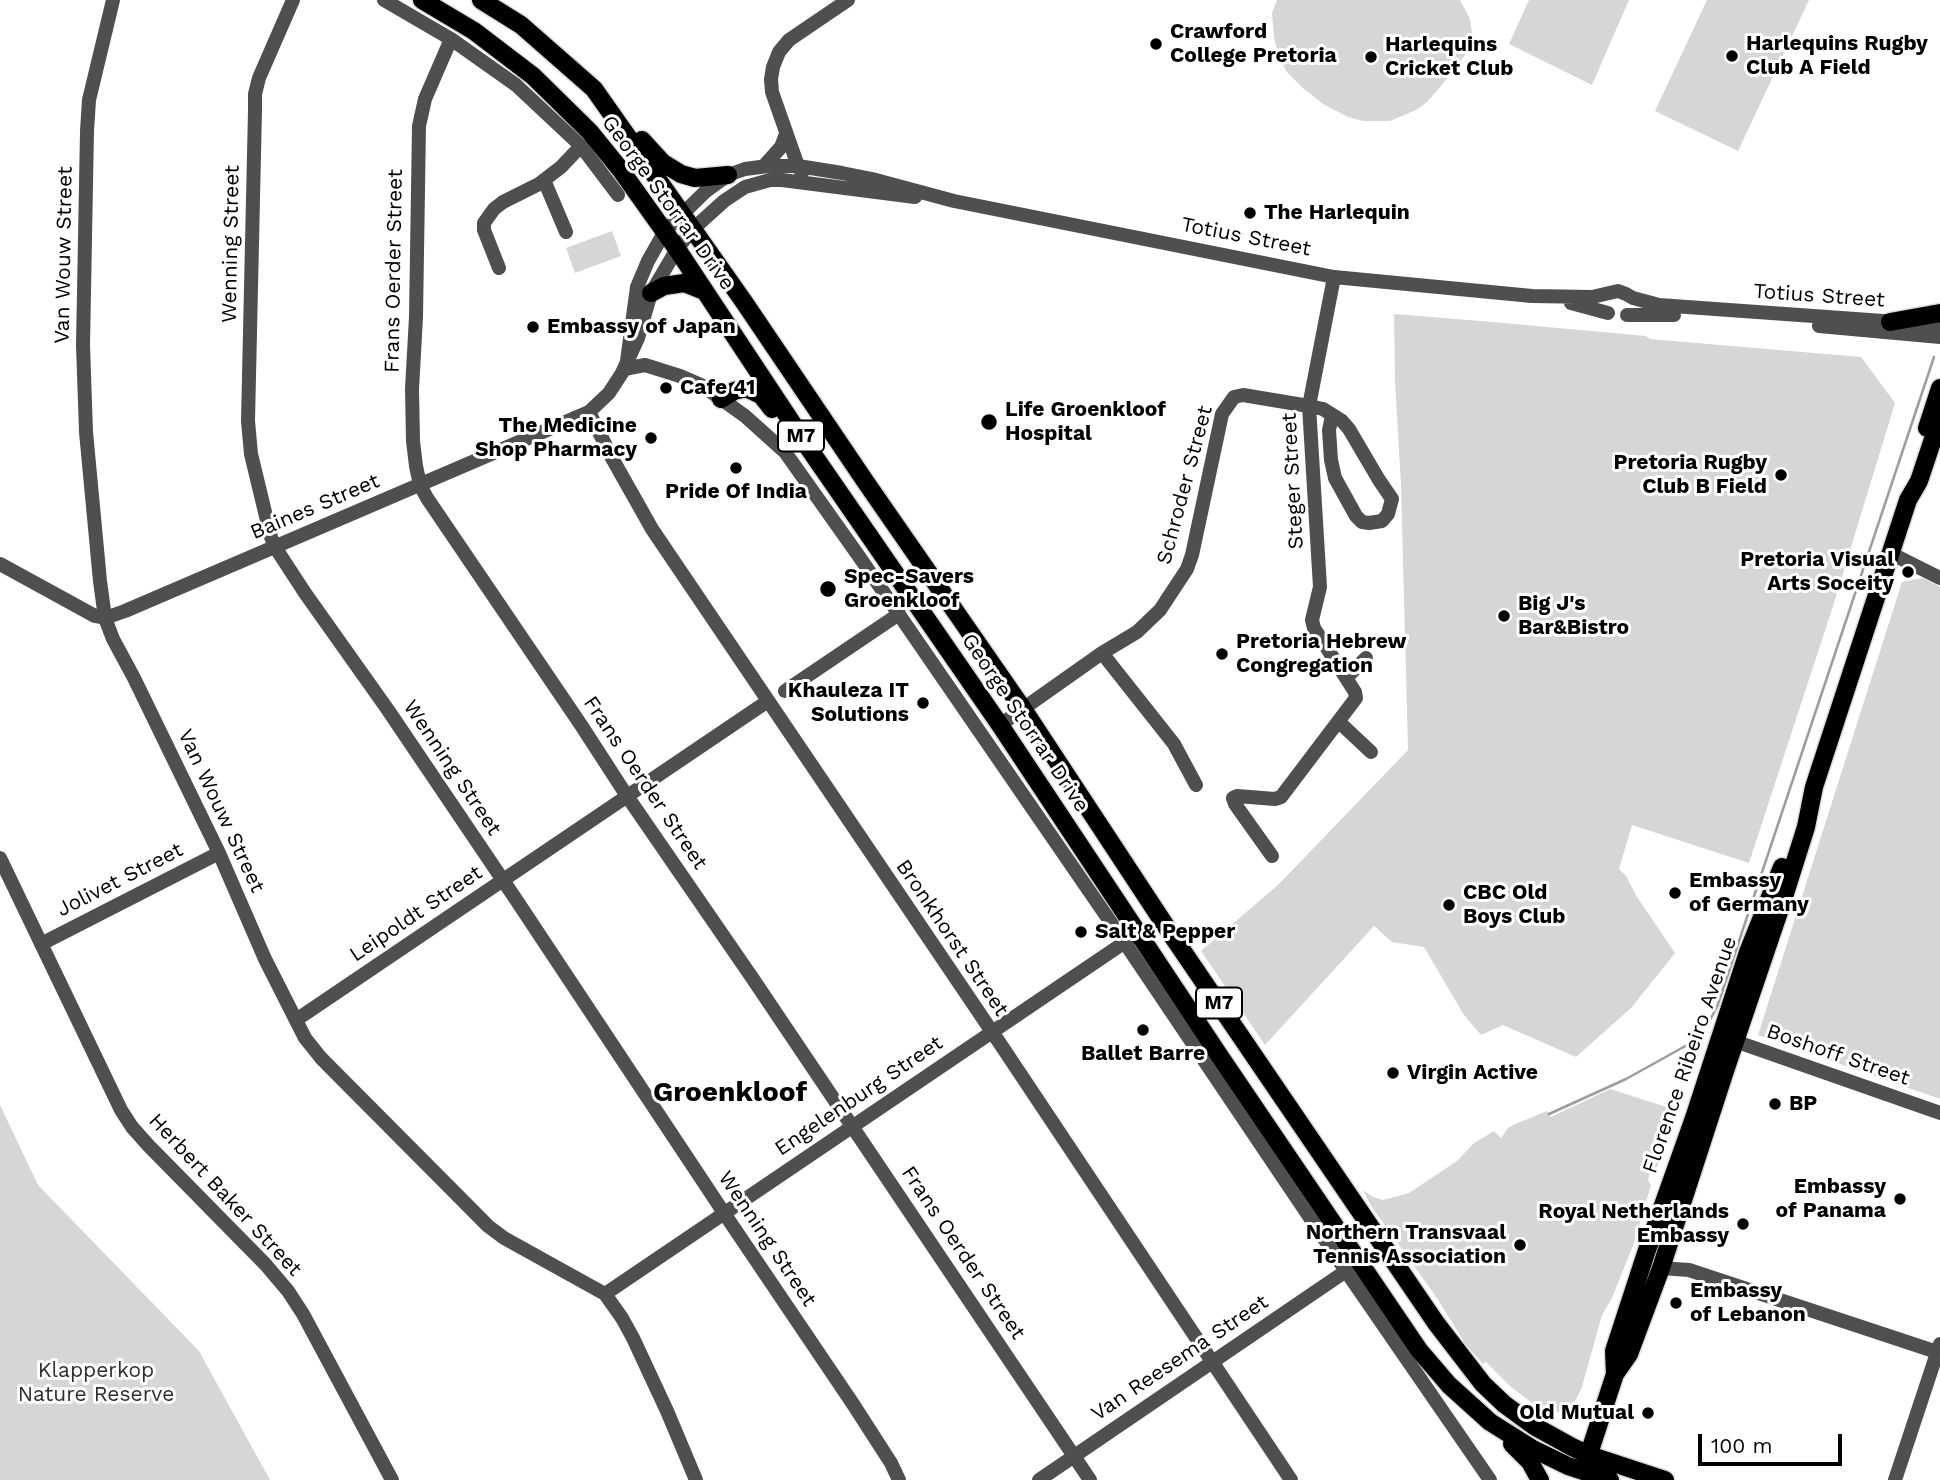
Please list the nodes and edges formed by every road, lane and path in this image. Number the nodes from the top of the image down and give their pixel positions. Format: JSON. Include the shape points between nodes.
{"nodes":[{"id":1,"x":113,"y":0,"type":"edge"},
{"id":2,"x":293,"y":0,"type":"edge"},
{"id":3,"x":383,"y":0,"type":"edge"},
{"id":4,"x":422,"y":0,"type":"edge"},
{"id":5,"x":481,"y":0,"type":"edge"},
{"id":6,"x":848,"y":0,"type":"edge"},
{"id":7,"x":451,"y":39,"type":"junction"},
{"id":8,"x":594,"y":89,"type":"junction"},
{"id":9,"x":786,"y":134,"type":"junction"},
{"id":10,"x":577,"y":143,"type":"junction"},
{"id":11,"x":764,"y":166,"type":"junction"},
{"id":12,"x":798,"y":166,"type":"junction"},
{"id":13,"x":728,"y":175,"type":"junction"},
{"id":14,"x":547,"y":177,"type":"junction"},
{"id":15,"x":782,"y":180,"type":"junction"},
{"id":16,"x":807,"y":182,"type":"junction"},
{"id":17,"x":618,"y":195,"type":"dead end"},
{"id":18,"x":954,"y":201,"type":"junction"},
{"id":19,"x":682,"y":214,"type":"junction"},
{"id":20,"x":693,"y":229,"type":"junction"},
{"id":21,"x":665,"y":231,"type":"junction"},
{"id":22,"x":566,"y":232,"type":"dead end"},
{"id":23,"x":677,"y":249,"type":"junction"},
{"id":24,"x":499,"y":268,"type":"dead end"},
{"id":25,"x":1334,"y":276,"type":"junction"},
{"id":26,"x":704,"y":291,"type":"junction"},
{"id":27,"x":651,"y":293,"type":"junction"},
{"id":28,"x":1610,"y":294,"type":"junction"},
{"id":29,"x":1532,"y":296,"type":"junction"},
{"id":30,"x":1629,"y":296,"type":"junction"},
{"id":31,"x":1608,"y":313,"type":"junction"},
{"id":32,"x":1940,"y":313,"type":"edge"},
{"id":33,"x":1627,"y":315,"type":"junction"},
{"id":34,"x":1890,"y":322,"type":"junction"},
{"id":35,"x":1940,"y":325,"type":"edge"},
{"id":36,"x":1940,"y":337,"type":"edge"},
{"id":37,"x":625,"y":365,"type":"junction"},
{"id":38,"x":1940,"y":388,"type":"edge"},
{"id":39,"x":721,"y":399,"type":"junction"},
{"id":40,"x":1309,"y":406,"type":"junction"},
{"id":41,"x":589,"y":412,"type":"junction"},
{"id":42,"x":1332,"y":416,"type":"junction"},
{"id":43,"x":1940,"y":418,"type":"edge"},
{"id":44,"x":810,"y":450,"type":"junction"},
{"id":45,"x":420,"y":485,"type":"junction"},
{"id":46,"x":1908,"y":500,"type":"junction"},
{"id":47,"x":275,"y":547,"type":"junction"},
{"id":48,"x":1892,"y":554,"type":"junction"},
{"id":49,"x":0,"y":564,"type":"edge"},
{"id":50,"x":1940,"y":578,"type":"edge"},
{"id":51,"x":899,"y":614,"type":"junction"},
{"id":52,"x":105,"y":618,"type":"junction"},
{"id":53,"x":1102,"y":653,"type":"junction"},
{"id":54,"x":1366,"y":658,"type":"dead end"},
{"id":55,"x":1346,"y":678,"type":"junction"},
{"id":56,"x":785,"y":691,"type":"dead end"},
{"id":57,"x":768,"y":701,"type":"junction"},
{"id":58,"x":1023,"y":709,"type":"junction"},
{"id":59,"x":1339,"y":722,"type":"junction"},
{"id":60,"x":1000,"y":725,"type":"junction"},
{"id":61,"x":1371,"y":752,"type":"dead end"},
{"id":62,"x":1196,"y":785,"type":"dead end"},
{"id":63,"x":627,"y":796,"type":"junction"},
{"id":64,"x":1101,"y":828,"type":"junction"},
{"id":65,"x":219,"y":853,"type":"junction"},
{"id":66,"x":1272,"y":856,"type":"dead end"},
{"id":67,"x":0,"y":858,"type":"edge"},
{"id":68,"x":503,"y":881,"type":"junction"},
{"id":69,"x":1171,"y":934,"type":"junction"},
{"id":70,"x":1131,"y":938,"type":"junction"},
{"id":71,"x":41,"y":944,"type":"junction"},
{"id":72,"x":296,"y":1020,"type":"junction"},
{"id":73,"x":991,"y":1033,"type":"junction"},
{"id":74,"x":1728,"y":1039,"type":"junction"},
{"id":75,"x":1253,"y":1054,"type":"junction"},
{"id":76,"x":1219,"y":1055,"type":"junction"},
{"id":77,"x":1241,"y":1087,"type":"junction"},
{"id":78,"x":1940,"y":1113,"type":"edge"},
{"id":79,"x":852,"y":1127,"type":"junction"},
{"id":80,"x":1704,"y":1133,"type":"junction"},
{"id":81,"x":1677,"y":1161,"type":"junction"},
{"id":82,"x":724,"y":1213,"type":"junction"},
{"id":83,"x":1667,"y":1249,"type":"junction"},
{"id":84,"x":1661,"y":1268,"type":"junction"},
{"id":85,"x":1689,"y":1270,"type":"junction"},
{"id":86,"x":1346,"y":1271,"type":"junction"},
{"id":87,"x":605,"y":1294,"type":"junction"},
{"id":88,"x":1939,"y":1347,"type":"edge"},
{"id":89,"x":1212,"y":1362,"type":"junction"},
{"id":90,"x":1615,"y":1374,"type":"junction"},
{"id":91,"x":1490,"y":1422,"type":"junction"},
{"id":92,"x":1074,"y":1456,"type":"junction"},
{"id":93,"x":1585,"y":1469,"type":"edge"},
{"id":94,"x":392,"y":1480,"type":"edge"},
{"id":95,"x":696,"y":1480,"type":"edge"},
{"id":96,"x":899,"y":1480,"type":"edge"},
{"id":97,"x":1039,"y":1480,"type":"edge"},
{"id":98,"x":1090,"y":1480,"type":"edge"},
{"id":99,"x":1290,"y":1480,"type":"edge"},
{"id":100,"x":1490,"y":1480,"type":"edge"},
{"id":101,"x":1540,"y":1480,"type":"edge"},
{"id":102,"x":1610,"y":1480,"type":"edge"},
{"id":103,"x":1665,"y":1480,"type":"edge"},
{"id":104,"x":1895,"y":1480,"type":"edge"}],
"edges":[{"from":1,"to":52,"type":"street","name":"Van Wouw Street","via":[[89,100],[83,345],[86,432]]},
{"from":2,"to":47,"type":"street","name":"Wenning Street","via":[[259,78],[254,110],[248,421],[257,486]]},
{"from":3,"to":7,"type":"street","name":"George Storrar Drive"},
{"from":4,"to":21,"type":"main road","name":"George Storrar Drive","number":"M7","via":[[497,47],[548,90],[590,132]]},
{"from":5,"to":8,"type":"main road","name":"George Storrar Drive","number":"M7","via":[[521,25]]},
{"from":6,"to":9,"type":"street","via":[[791,38],[777,56],[772,86]]},
{"from":7,"to":10,"type":"street","name":"George Storrar Drive","via":[[516,85]]},
{"from":7,"to":45,"type":"street","name":"Frans Oerder Street","via":[[425,99],[419,126],[412,389]]},
{"from":8,"to":13,"type":"main road","via":[[668,167],[695,178]]},
{"from":8,"to":19,"type":"main road","name":"George Storrar Drive","number":"M7"},
{"from":9,"to":11,"type":"street"},
{"from":9,"to":12,"type":"street"},
{"from":10,"to":14,"type":"street","via":[[561,167]]},
{"from":10,"to":17,"type":"street","name":"George Storrar Drive"},
{"from":11,"to":12,"type":"street","name":"Totius Street"},
{"from":11,"to":13,"type":"street","name":"Totius Street"},
{"from":12,"to":15,"type":"street"},
{"from":12,"to":16,"type":"street"},
{"from":12,"to":18,"type":"street","name":"Totius Street","via":[[872,179]]},
{"from":13,"to":19,"type":"street","name":"Totius Street"},
{"from":14,"to":22,"type":"street"},
{"from":14,"to":24,"type":"street","via":[[503,202],[484,223]]},
{"from":15,"to":16,"type":"street","name":"Totius Street"},
{"from":15,"to":20,"type":"street","name":"Totius Street","via":[[745,187]]},
{"from":16,"to":18,"type":"street","name":"Totius Street"},
{"from":18,"to":25,"type":"street","name":"Totius Street"},
{"from":19,"to":20,"type":"main road","name":"George Storrar Drive","number":"M7"},
{"from":19,"to":21,"type":"street","name":"Totius Street"},
{"from":20,"to":23,"type":"street","name":"Totius Street"},
{"from":20,"to":58,"type":"main road","name":"George Storrar Drive","number":"M7"},
{"from":21,"to":23,"type":"main road","name":"George Storrar Drive","number":"M7"},
{"from":21,"to":37,"type":"street","name":"Baines Street","via":[[637,287]]},
{"from":23,"to":26,"type":"main road","name":"George Storrar Drive","number":"M7"},
{"from":23,"to":27,"type":"street","name":"Baines Street"},
{"from":25,"to":29,"type":"street","name":"Totius Street"},
{"from":25,"to":40,"type":"street","name":"Steger Street"},
{"from":26,"to":27,"type":"main road","via":[[684,283]]},
{"from":26,"to":44,"type":"main road","name":"George Storrar Drive","number":"M7"},
{"from":27,"to":37,"type":"street","name":"Baines Street"},
{"from":28,"to":29,"type":"street","name":"Totius Street"},
{"from":28,"to":30,"type":"street","name":"Totius Street","via":[[1618,291]]},
{"from":28,"to":31,"type":"street"},
{"from":29,"to":31,"type":"street","name":"Totius Street"},
{"from":30,"to":33,"type":"street","via":[[1632,304]]},
{"from":30,"to":34,"type":"street","name":"Totius Street","via":[[1668,306]]},
{"from":31,"to":33,"type":"street","via":[[1615,318]]},
{"from":32,"to":34,"type":"main road"},
{"from":33,"to":36,"type":"street","name":"Totius Street","via":[[1666,314]]},
{"from":34,"to":35,"type":"street","name":"Totius Street"},
{"from":37,"to":39,"type":"street","name":"George Storrar Drive","via":[[648,366],[691,381]]},
{"from":37,"to":41,"type":"street","name":"Baines Street","via":[[609,393]]},
{"from":38,"to":46,"type":"main road","name":"Florence Ribeiro Avenue","via":[[1910,477]]},
{"from":39,"to":44,"type":"main road","via":[[742,389],[756,391],[793,438]]},
{"from":39,"to":51,"type":"street","name":"George Storrar Drive","via":[[785,452]]},
{"from":40,"to":42,"type":"street","name":"Schroder Street"},
{"from":40,"to":53,"type":"street","name":"Schroder Street","via":[[1243,395],[1229,402],[1222,414],[1187,569],[1153,618]]},
{"from":40,"to":55,"type":"street","name":"Steger Street","via":[[1319,593],[1312,620]]},
{"from":41,"to":45,"type":"street","name":"Baines Street"},
{"from":41,"to":57,"type":"street","name":"Bronkhorst Street","via":[[652,529]]},
{"from":42,"to":42,"type":"street","name":"Schroder Street","via":[[1329,430],[1335,478],[1362,522],[1382,521],[1392,499],[1349,429]]},
{"from":43,"to":46,"type":"main road","name":"Florence Ribeiro Avenue"},
{"from":44,"to":60,"type":"main road","name":"George Storrar Drive","number":"M7"},
{"from":45,"to":47,"type":"street","name":"Baines Street"},
{"from":45,"to":63,"type":"street","name":"Frans Oerder Street"},
{"from":46,"to":48,"type":"main road","name":"Florence Ribeiro Avenue"},
{"from":47,"to":52,"type":"street","name":"Baines Street"},
{"from":47,"to":68,"type":"street","name":"Wenning Street"},
{"from":48,"to":50,"type":"street"},
{"from":48,"to":74,"type":"main road","name":"Florence Ribeiro Avenue","via":[[1812,795],[1748,952]]},
{"from":49,"to":52,"type":"street"},
{"from":51,"to":56,"type":"street"},
{"from":51,"to":70,"type":"street","name":"George Storrar Drive"},
{"from":52,"to":65,"type":"street","name":"Van Wouw Street"},
{"from":53,"to":58,"type":"street","name":"Schroder Street"},
{"from":53,"to":62,"type":"street","via":[[1174,744]]},
{"from":54,"to":55,"type":"street"},
{"from":55,"to":59,"type":"street","via":[[1356,698]]},
{"from":57,"to":63,"type":"street","name":"Leipoldt Street"},
{"from":57,"to":73,"type":"street","name":"Bronkhorst Street"},
{"from":58,"to":60,"type":"street","name":"Schroder Street"},
{"from":58,"to":64,"type":"main road","name":"George Storrar Drive","number":"M7"},
{"from":59,"to":61,"type":"street"},
{"from":59,"to":66,"type":"street","via":[[1281,797],[1233,798]]},
{"from":60,"to":70,"type":"main road","name":"George Storrar Drive","number":"M7"},
{"from":63,"to":68,"type":"street","name":"Leipoldt Street"},
{"from":63,"to":79,"type":"street","name":"Frans Oerder Street"},
{"from":64,"to":69,"type":"main road","name":"George Storrar Drive","number":"M7"},
{"from":64,"to":70,"type":"main road","via":[[1106,850],[1146,909]]},
{"from":65,"to":71,"type":"street","name":"Jolivet Street"},
{"from":65,"to":72,"type":"street","name":"Van Wouw Street"},
{"from":67,"to":71,"type":"street","name":"Herbert Baker Street"},
{"from":68,"to":72,"type":"street","name":"Leipoldt Street"},
{"from":68,"to":82,"type":"street","name":"Wenning Street"},
{"from":69,"to":70,"type":"main road","via":[[1148,929]]},
{"from":69,"to":75,"type":"main road","name":"George Storrar Drive","number":"M7"},
{"from":70,"to":73,"type":"street","name":"Engelenburg Street"},
{"from":70,"to":76,"type":"main road","name":"George Storrar Drive","number":"M7"},
{"from":70,"to":86,"type":"street","name":"George Storrar Drive"},
{"from":71,"to":94,"type":"street","name":"Herbert Baker Street","via":[[132,1127],[288,1291]]},
{"from":72,"to":87,"type":"street","name":"Van Wouw Street","via":[[321,1058],[488,1226]]},
{"from":73,"to":79,"type":"street","name":"Engelenburg Street"},
{"from":73,"to":89,"type":"street","name":"Bronkhorst Street"},
{"from":74,"to":78,"type":"street","name":"Boshoff Street"},
{"from":74,"to":80,"type":"main road","name":"Florence Ribeiro Avenue"},
{"from":74,"to":81,"type":"main road","name":"Florence Ribeiro Avenue"},
{"from":75,"to":76,"type":"main road","via":[[1235,1060]]},
{"from":75,"to":77,"type":"main road"},
{"from":75,"to":93,"type":"main road","name":"George Storrar Drive","number":"M7","via":[[1436,1323],[1483,1384]]},
{"from":76,"to":77,"type":"main road","name":"George Storrar Drive","number":"M7"},
{"from":77,"to":91,"type":"main road","name":"George Storrar Drive","number":"M7","via":[[1419,1350]]},
{"from":79,"to":82,"type":"street","name":"Engelenburg Street"},
{"from":79,"to":92,"type":"street","name":"Frans Oerder Street"},
{"from":80,"to":81,"type":"main road","via":[[1696,1137],[1686,1158]]},
{"from":80,"to":83,"type":"main road","name":"Florence Ribeiro Avenue"},
{"from":81,"to":90,"type":"main road","name":"Florence Ribeiro Avenue","via":[[1614,1351]]},
{"from":82,"to":87,"type":"street","name":"Engelenburg Street"},
{"from":82,"to":96,"type":"street","name":"Wenning Street"},
{"from":83,"to":84,"type":"main road","name":"Florence Ribeiro Avenue"},
{"from":83,"to":85,"type":"street"},
{"from":84,"to":85,"type":"street"},
{"from":84,"to":90,"type":"main road","name":"Florence Ribeiro Avenue","via":[[1629,1354]]},
{"from":85,"to":88,"type":"street"},
{"from":86,"to":89,"type":"street","name":"Van Reesema Street"},
{"from":86,"to":100,"type":"street","name":"George Storrar Drive"},
{"from":87,"to":95,"type":"street","name":"Van Wouw Street","via":[[633,1338]]},
{"from":88,"to":104,"type":"street"},
{"from":89,"to":92,"type":"street","name":"Van Reesema Street"},
{"from":89,"to":99,"type":"street","name":"Bronkhorst Street"},
{"from":90,"to":93,"type":"main road","name":"Florence Ribeiro Avenue"},
{"from":91,"to":93,"type":"main road","name":"George Storrar Drive","number":"M7","via":[[1533,1449]]},
{"from":91,"to":101,"type":"main road","via":[[1530,1462]]},
{"from":92,"to":97,"type":"street","name":"Van Reesema Street"},
{"from":92,"to":98,"type":"street","name":"Frans Oerder Street"},
{"from":93,"to":102,"type":"main road","number":"M7"},
{"from":93,"to":103,"type":"main road","number":"M7"}]}
